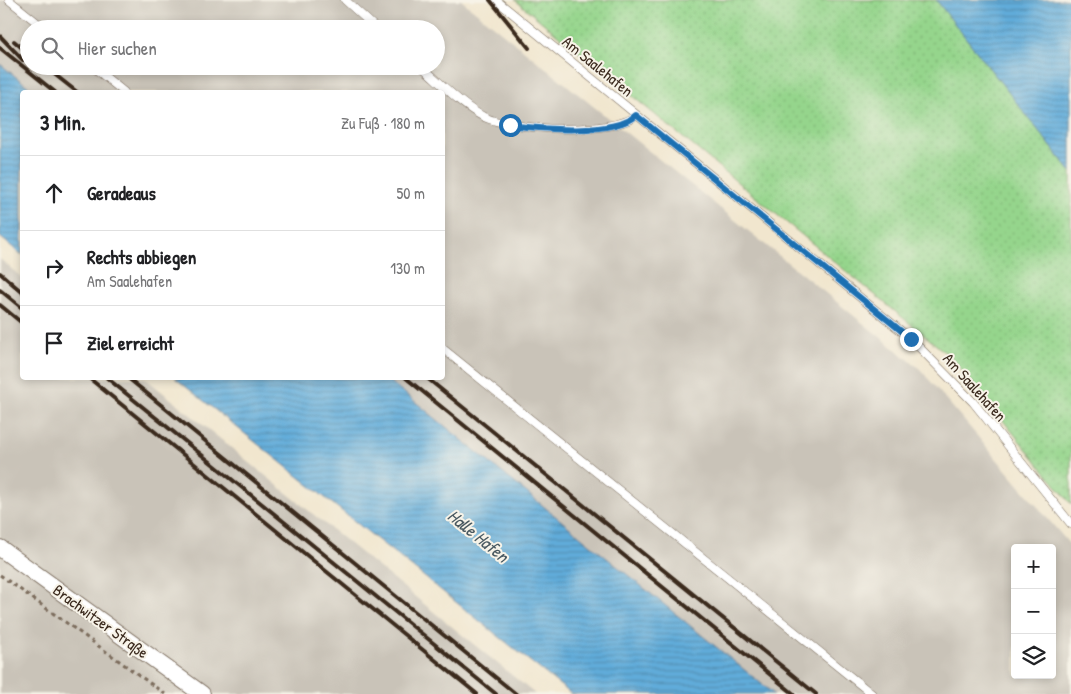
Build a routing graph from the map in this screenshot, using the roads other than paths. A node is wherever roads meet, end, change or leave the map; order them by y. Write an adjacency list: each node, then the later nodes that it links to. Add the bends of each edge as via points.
1 (10, 0): 4 (lane)
2 (345, 0): 5 (lane)
3 (496, 0): 9 (lane, Am Saalehafen)
4 (34, 20)
5 (367, 20)
6 (103, 75): 8 (lane)
7 (432, 75): 9 (lane, via 474,111 495,122 510,125 594,128 626,123)
8 (122, 90)
9 (636, 115): 11 (lane, Am Saalehafen, via 911,339 973,402)
10 (445, 350): 14 (lane)
11 (1071, 524)
12 (0, 548): 13 (street, Brachwitzer Straße)
13 (202, 694)
14 (872, 694)

